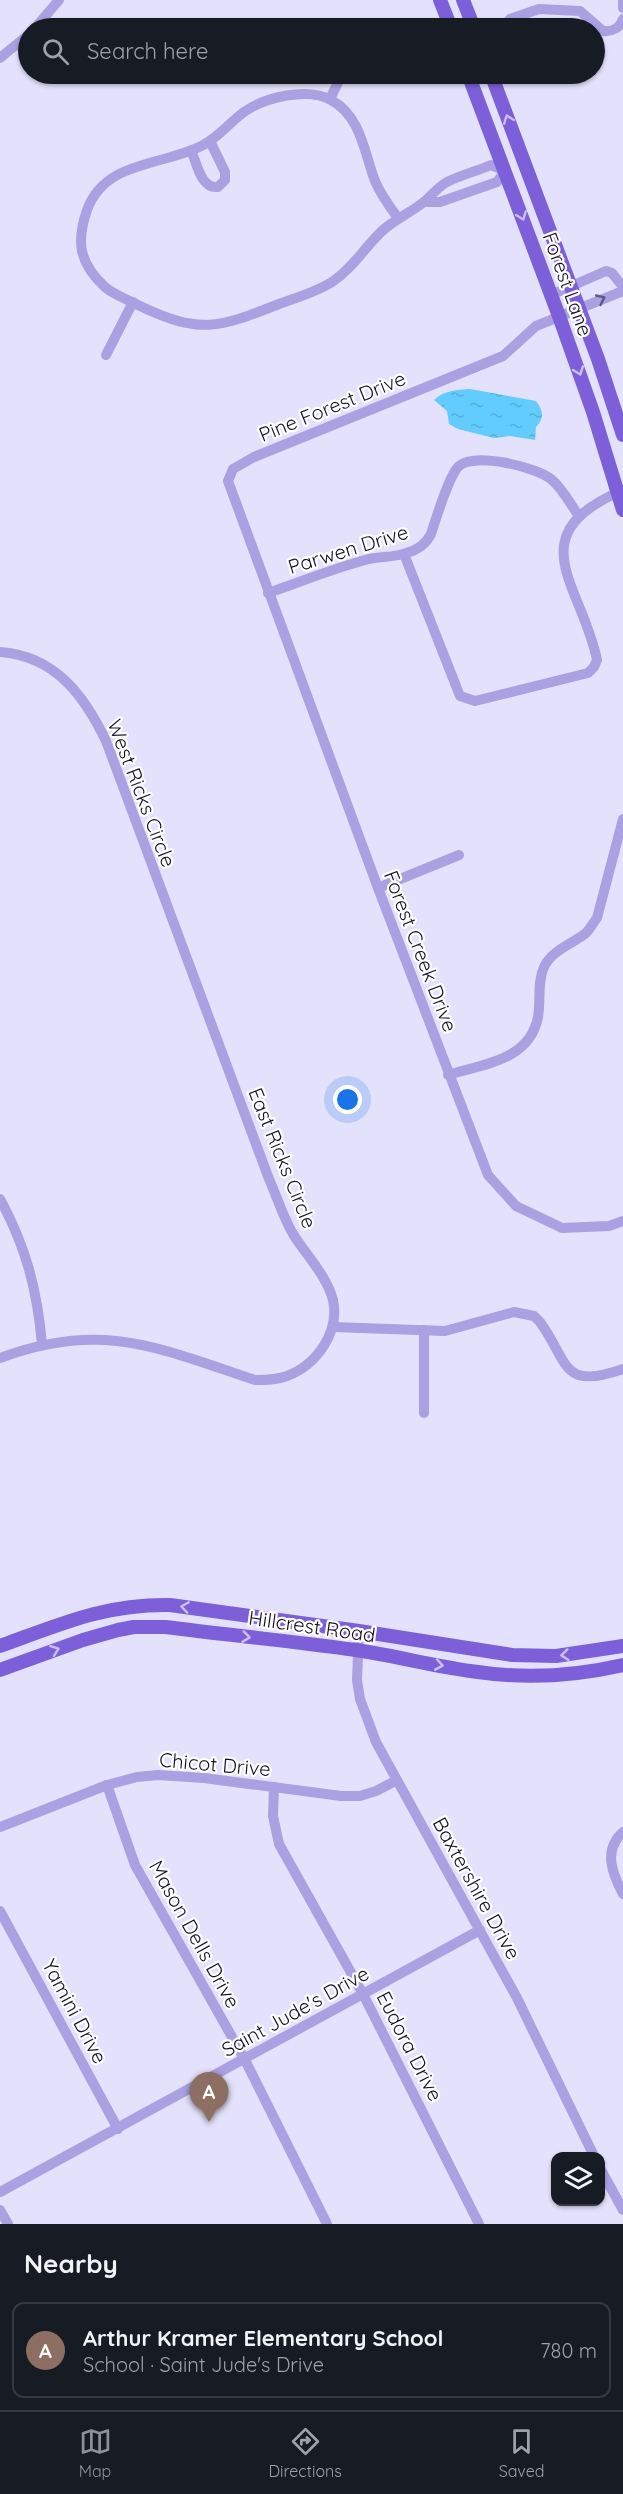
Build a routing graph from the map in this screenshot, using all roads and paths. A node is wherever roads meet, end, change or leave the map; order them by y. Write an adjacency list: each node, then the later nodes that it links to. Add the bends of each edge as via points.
1 (59, 0): 7 (street)
2 (440, 0): 8 (main road)
3 (463, 0): 9 (main road)
4 (623, 0): 6 (street)
5 (581, 6): 10 (street, via 531,10); 11 (street)
6 (623, 8)
7 (44, 18)
8 (447, 18)
9 (470, 18)
10 (512, 18)
11 (592, 18)
12 (623, 19): 13 (street, via 617,28)
13 (605, 31)
14 (18, 43): 15 (street)
15 (0, 57)
16 (337, 84): 19 (street)
17 (472, 84): 23 (main road, Forest Lane)
18 (495, 84): 22 (main road, Forest Lane, one-way to 18)
19 (330, 99): 20 (street, via 310,94 269,101 246,111); 25 (street, via 353,120 379,190)
20 (210, 141): 21 (street); 21 (street, via 225,172 224,183 218,187 204,183)
21 (191, 150): 29 (street, via 146,163 111,179 94,195 79,238 85,261 95,279 108,291)
22 (525, 164): 23 (main road); 26 (main road, Forest Lane)
23 (505, 171): 24 (street, via 497,182 440,202); 24 (street, via 491,165 446,183); 28 (main road, Forest Lane, one-way to 28)
24 (424, 202): 25 (street)
25 (398, 218): 29 (street, via 330,283 232,322 195,325)
26 (572, 288): 27 (street, via 606,271); 28 (street); 30 (main road, Forest Lane)
27 (623, 289): 30 (street, one-way to 27)
28 (551, 295): 31 (main road, Forest Lane)
29 (133, 302): 32 (street)
30 (580, 310): 31 (street); 33 (main road, Forest Lane)
31 (559, 316): 35 (main road, Forest Lane, one-way to 35); 39 (street, Pine Forest Drive, via 536,326 503,356 233,468 229,486)
32 (106, 355)
33 (618, 399): 34 (main road, Forest Lane)
34 (623, 435)
35 (620, 492): 36 (main road, Forest Lane); 37 (street)
36 (623, 510)
37 (579, 516): 38 (street, Parwen Drive, via 555,483 537,471 469,460 453,474 427,542); 38 (street, via 568,531 563,555 565,573 595,650 594,667 588,673 475,701 456,691)
38 (404, 554): 39 (street, Parwen Drive, via 358,562)
39 (268, 593): 43 (street, Forest Creek Drive)
40 (0, 652): 44 (street, West Ricks Circle, via 25,657 53,671 88,706 106,741)
41 (623, 819): 45 (street, via 597,918 588,931 558,951 544,967 532,1036 512,1055)
42 (459, 855): 43 (street)
43 (378, 888): 45 (street, Forest Creek Drive)
44 (174, 926): 48 (street, East Ricks Circle, via 269,1179 291,1230 330,1292)
45 (448, 1075): 47 (street, Forest Creek Drive, via 488,1175 516,1206 562,1228 609,1226)
46 (0, 1199): 50 (street, via 32,1274)
47 (623, 1221)
48 (333, 1327): 49 (street); 50 (street, via 317,1356 306,1366 271,1380 255,1380 149,1345 114,1339 84,1338)
49 (424, 1330): 52 (street, via 445,1331 505,1314 524,1313 540,1322 569,1370 591,1377); 53 (street)
50 (42, 1344): 51 (street)
51 (0, 1358)
52 (623, 1369)
53 (424, 1413)
54 (359, 1630): 55 (main road, Hillcrest Road, one-way to 55, via 170,1605 133,1605 97,1612); 56 (main road, Hillcrest Road, one-way to 54, via 555,1656 512,1655); 57 (street, Baxtershire Drive)
55 (0, 1646)
56 (623, 1646)
57 (357, 1650): 58 (main road, Hillcrest Road, one-way to 58, via 505,1675 588,1673); 59 (main road, Hillcrest Road, one-way to 57, via 83,1640 134,1627 165,1627); 60 (street, Baxtershire Drive, via 360,1699 375,1742)
58 (623, 1665)
59 (0, 1670)
60 (397, 1780): 62 (street, Chicot Drive, via 360,1796); 67 (street, Baxtershire Drive)
61 (106, 1785): 62 (street, Chicot Drive, via 137,1777 176,1775); 63 (street, Chicot Drive); 69 (street, Mason Dells Drive, via 135,1865)
62 (274, 1787): 68 (street, Eudora Drive, via 273,1816 279,1844)
63 (0, 1827)
64 (623, 1832): 65 (street, via 611,1848 612,1869)
65 (623, 1894)
66 (0, 1911): 70 (street, Yamini Drive)
67 (480, 1930): 68 (street, Saint Jude's Drive); 71 (street, Baxtershire Drive)
68 (363, 1994): 69 (street, Saint Jude's Drive); 78 (street, Eudora Drive)
69 (245, 2060): 70 (street, Saint Jude's Drive); 77 (street, Mason Dells Drive)
70 (118, 2129): 73 (street, Saint Jude's Drive)
71 (592, 2152)
72 (605, 2177): 75 (street)
73 (0, 2192)
74 (0, 2210): 76 (street)
75 (623, 2210)
76 (8, 2224)
77 (327, 2224)
78 (479, 2224)

